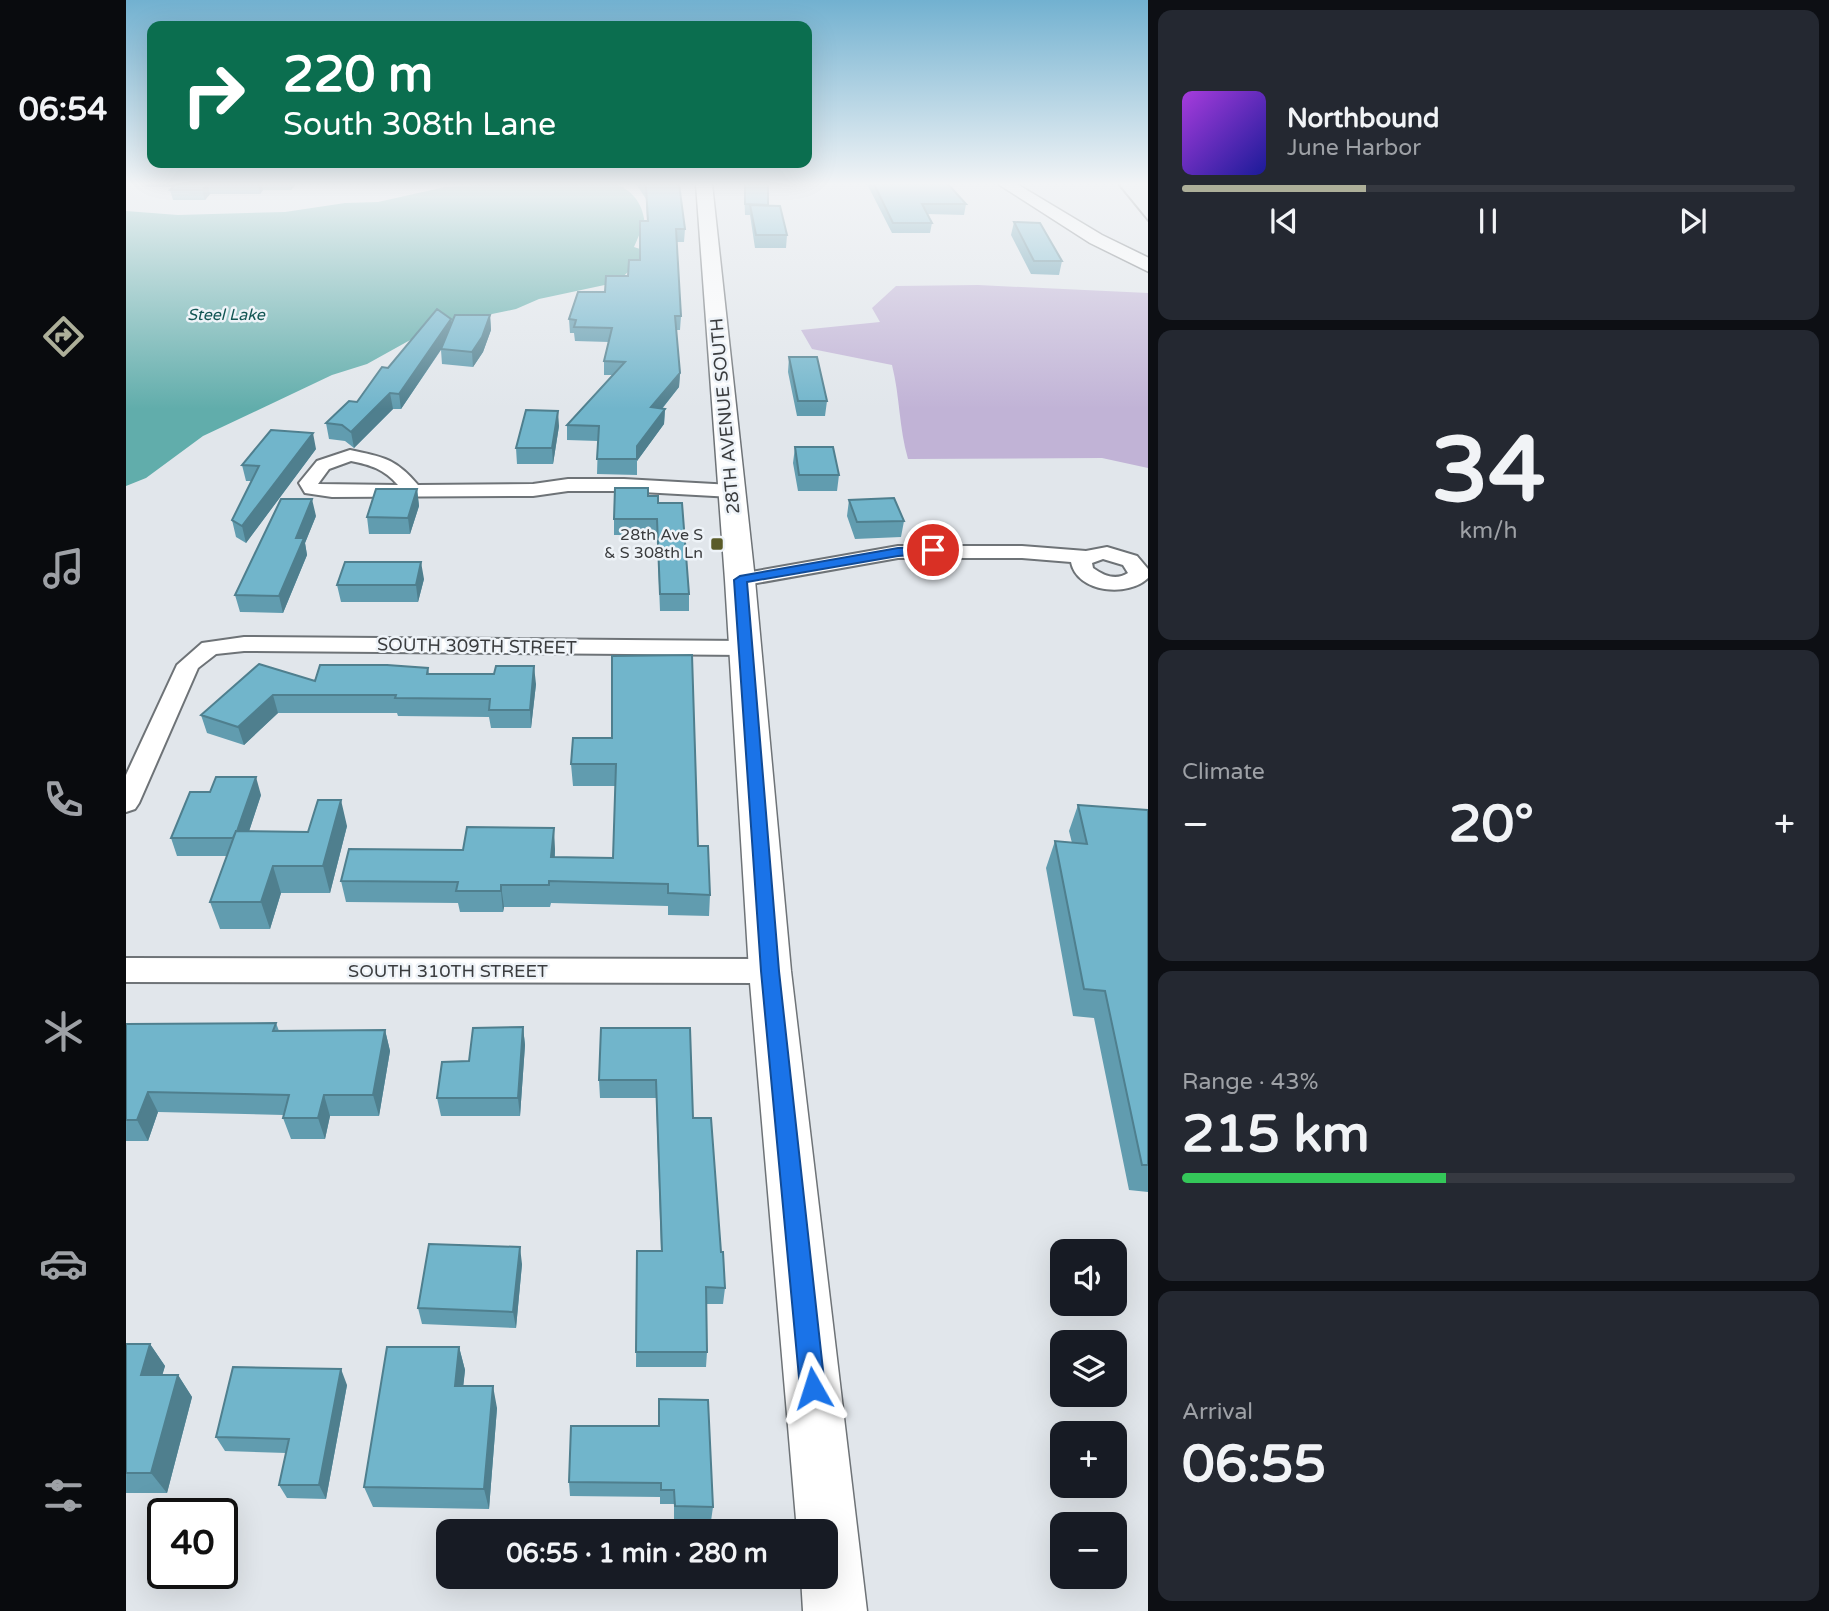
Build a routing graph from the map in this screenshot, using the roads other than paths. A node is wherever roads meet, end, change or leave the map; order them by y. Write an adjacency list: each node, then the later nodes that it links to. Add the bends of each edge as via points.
1 (711, 259): 3 (street, 28TH AVENUE SOUTH)
2 (411, 489): 3 (street, via 624,485)
3 (732, 491): 5 (street, 28TH AVENUE SOUTH)
4 (1086, 557): 5 (street, via 898,552)
5 (740, 580): 7 (street, 28TH AVENUE SOUTH)
6 (210, 648): 7 (street, SOUTH 309TH STREET, via 244,643); 8 (street, via 188,665)
7 (745, 648): 10 (street, 28TH AVENUE SOUTH)
8 (126, 803)
9 (126, 970): 10 (street, SOUTH 310TH STREET)
10 (770, 971): 11 (street, 28TH AVENUE SOUTH)
11 (835, 1611)

